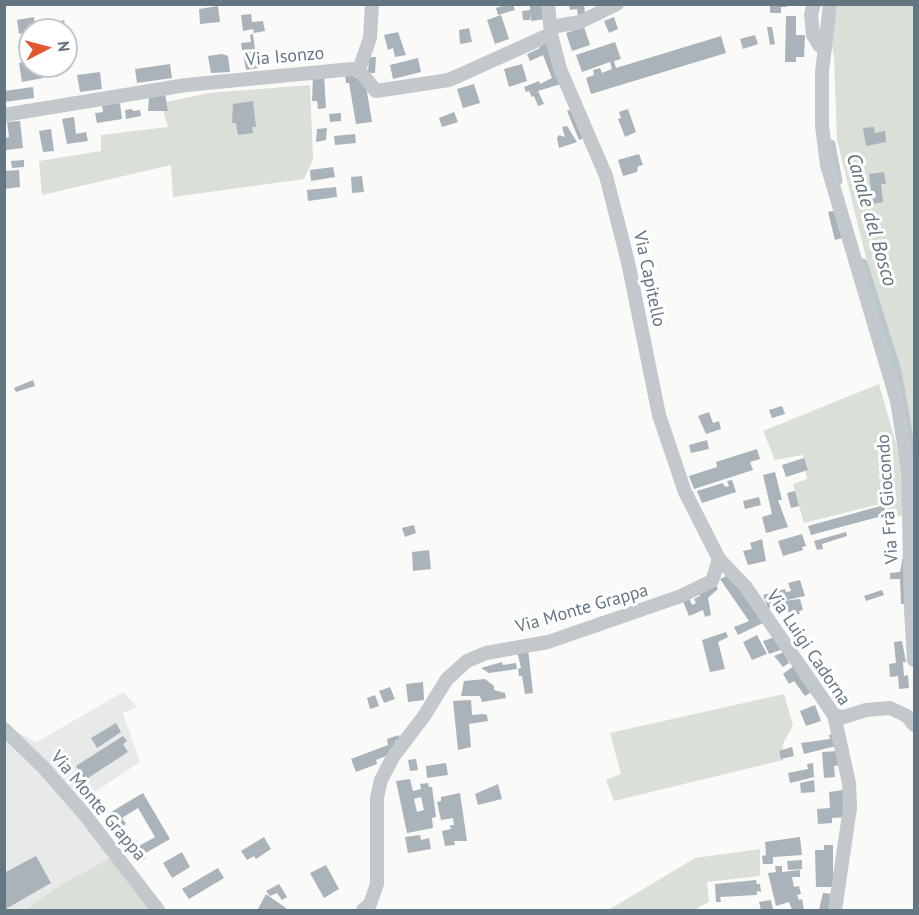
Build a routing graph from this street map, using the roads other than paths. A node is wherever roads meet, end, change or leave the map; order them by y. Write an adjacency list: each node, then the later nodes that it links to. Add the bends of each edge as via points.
1 (372, 4): 8 (street, via 370,38)
2 (548, 4): 6 (street, Via Capitello)
3 (616, 4): 6 (street, via 580,22)
4 (814, 4): 7 (street, via 813,35)
5 (830, 4): 7 (street, Via Frà Giocondo)
6 (551, 30): 8 (street, via 449,80 376,91); 10 (street, Via Capitello, via 560,69 606,176 673,464)
7 (825, 49): 11 (street, Via Frà Giocondo, via 820,102 827,165 888,364 904,442)
8 (359, 70): 9 (street, Via Isonzo, via 186,85)
9 (4, 115)
10 (719, 559): 12 (street, Via Luigi Cadorna, via 745,586); 16 (street, Via Monte Grappa, via 712,581 681,596 548,642 486,653 467,661 447,679 381,780 377,798 377,884 370,904)
11 (915, 660)
12 (834, 715): 13 (street, via 844,717 890,708); 17 (street, Via Luigi Cadorna, via 849,783 850,808)
13 (915, 724)
14 (4, 729): 15 (street, Via Monte Grappa, via 43,766 85,815)
15 (158, 910)
16 (363, 910)
17 (835, 910)

